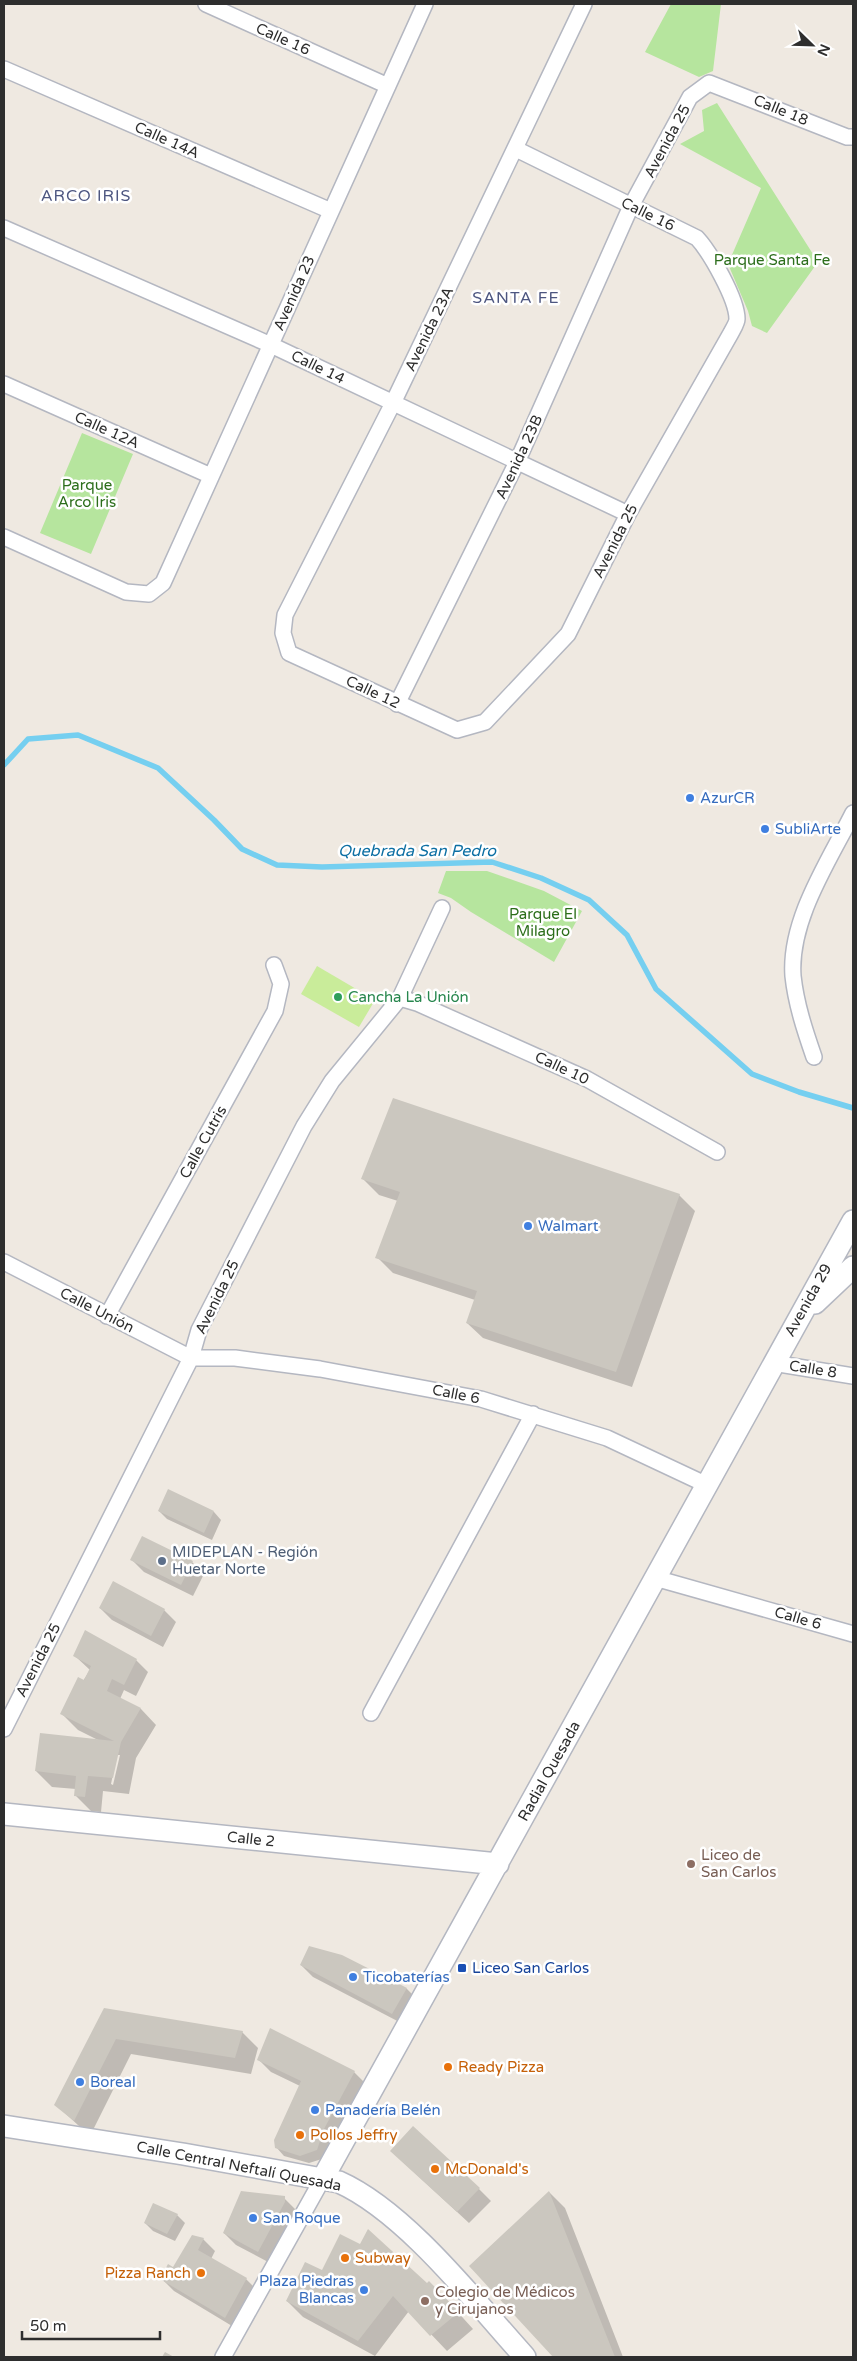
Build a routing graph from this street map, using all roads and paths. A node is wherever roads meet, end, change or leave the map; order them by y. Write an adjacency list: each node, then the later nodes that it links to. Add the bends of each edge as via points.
1 (206, 4): 6 (street, Calle 16)
2 (425, 4): 6 (street, Avenida 23)
3 (584, 4): 8 (street, Avenida 23A)
4 (4, 69): 10 (street, Calle 14A)
5 (709, 82): 7 (street, Calle 18); 9 (street, Avenida 25, via 690,97)
6 (388, 86): 10 (street, Avenida 23)
7 (853, 137)
8 (516, 149): 9 (street, Calle 16); 15 (street, Avenida 23A)
9 (631, 206): 12 (street, Calle 16, via 702,243 732,298); 16 (street, Avenida 23B)
10 (331, 211): 13 (street, Avenida 23)
11 (4, 228): 13 (street, Calle 14)
12 (737, 319): 18 (street, Avenida 25)
13 (271, 345): 15 (street, Calle 14); 17 (street, Avenida 23)
14 (4, 384): 17 (street, Calle 12A)
15 (393, 403): 16 (street, Calle 14); 20 (street, Avenida 23A, via 285,615 283,633)
16 (518, 460): 18 (street, Calle 14); 21 (street, Avenida 23B)
17 (211, 476): 19 (street, Avenida 23, via 162,583 149,594 126,592)
18 (628, 514): 22 (street, Avenida 25, via 568,634 485,722)
19 (4, 537)
20 (290, 653): 21 (street, Calle 12)
21 (397, 704): 22 (street, Calle 12)
22 (457, 730)
23 (853, 813): 27 (street, via 813,891 801,922 796,949 793,974 796,1001)
24 (442, 908): 26 (street, Avenida 25)
25 (274, 965): 32 (street, Calle Cutris, via 281,984 275,1011)
26 (400, 998): 28 (street, Calle 10, via 587,1079); 34 (street, Avenida 25, via 332,1081 304,1126 199,1330)
27 (814, 1057)
28 (717, 1152)
29 (850, 1233): 33 (main road, Avenida 29)
30 (4, 1262): 32 (street, Calle Unión)
31 (853, 1267): 33 (main road)
32 (107, 1316): 34 (street, Calle Unión)
33 (792, 1329): 35 (main road, Avenida 29)
34 (191, 1358): 37 (street, Calle 6, via 235,1358 320,1370 481,1399); 42 (street, Avenida 25)
35 (773, 1363): 36 (street, Calle 8); 38 (main road, Radial Quesada)
36 (853, 1376)
37 (533, 1414): 38 (street, Calle 6, via 607,1438); 41 (street)
38 (707, 1485): 39 (main road, Radial Quesada)
39 (656, 1578): 40 (street, Calle 6); 44 (main road, Radial Quesada)
40 (853, 1634)
41 (371, 1713)
42 (4, 1729)
43 (4, 1814): 44 (main road, Calle 2)
44 (498, 1864): 46 (main road, Radial Quesada)
45 (4, 2126): 46 (main road, Calle Central Neftalí Quesada)
46 (323, 2178): 47 (street); 48 (main road, Calle Central Neftalí Quesada, via 356,2190 388,2214 428,2251)
47 (223, 2357)
48 (525, 2357)

